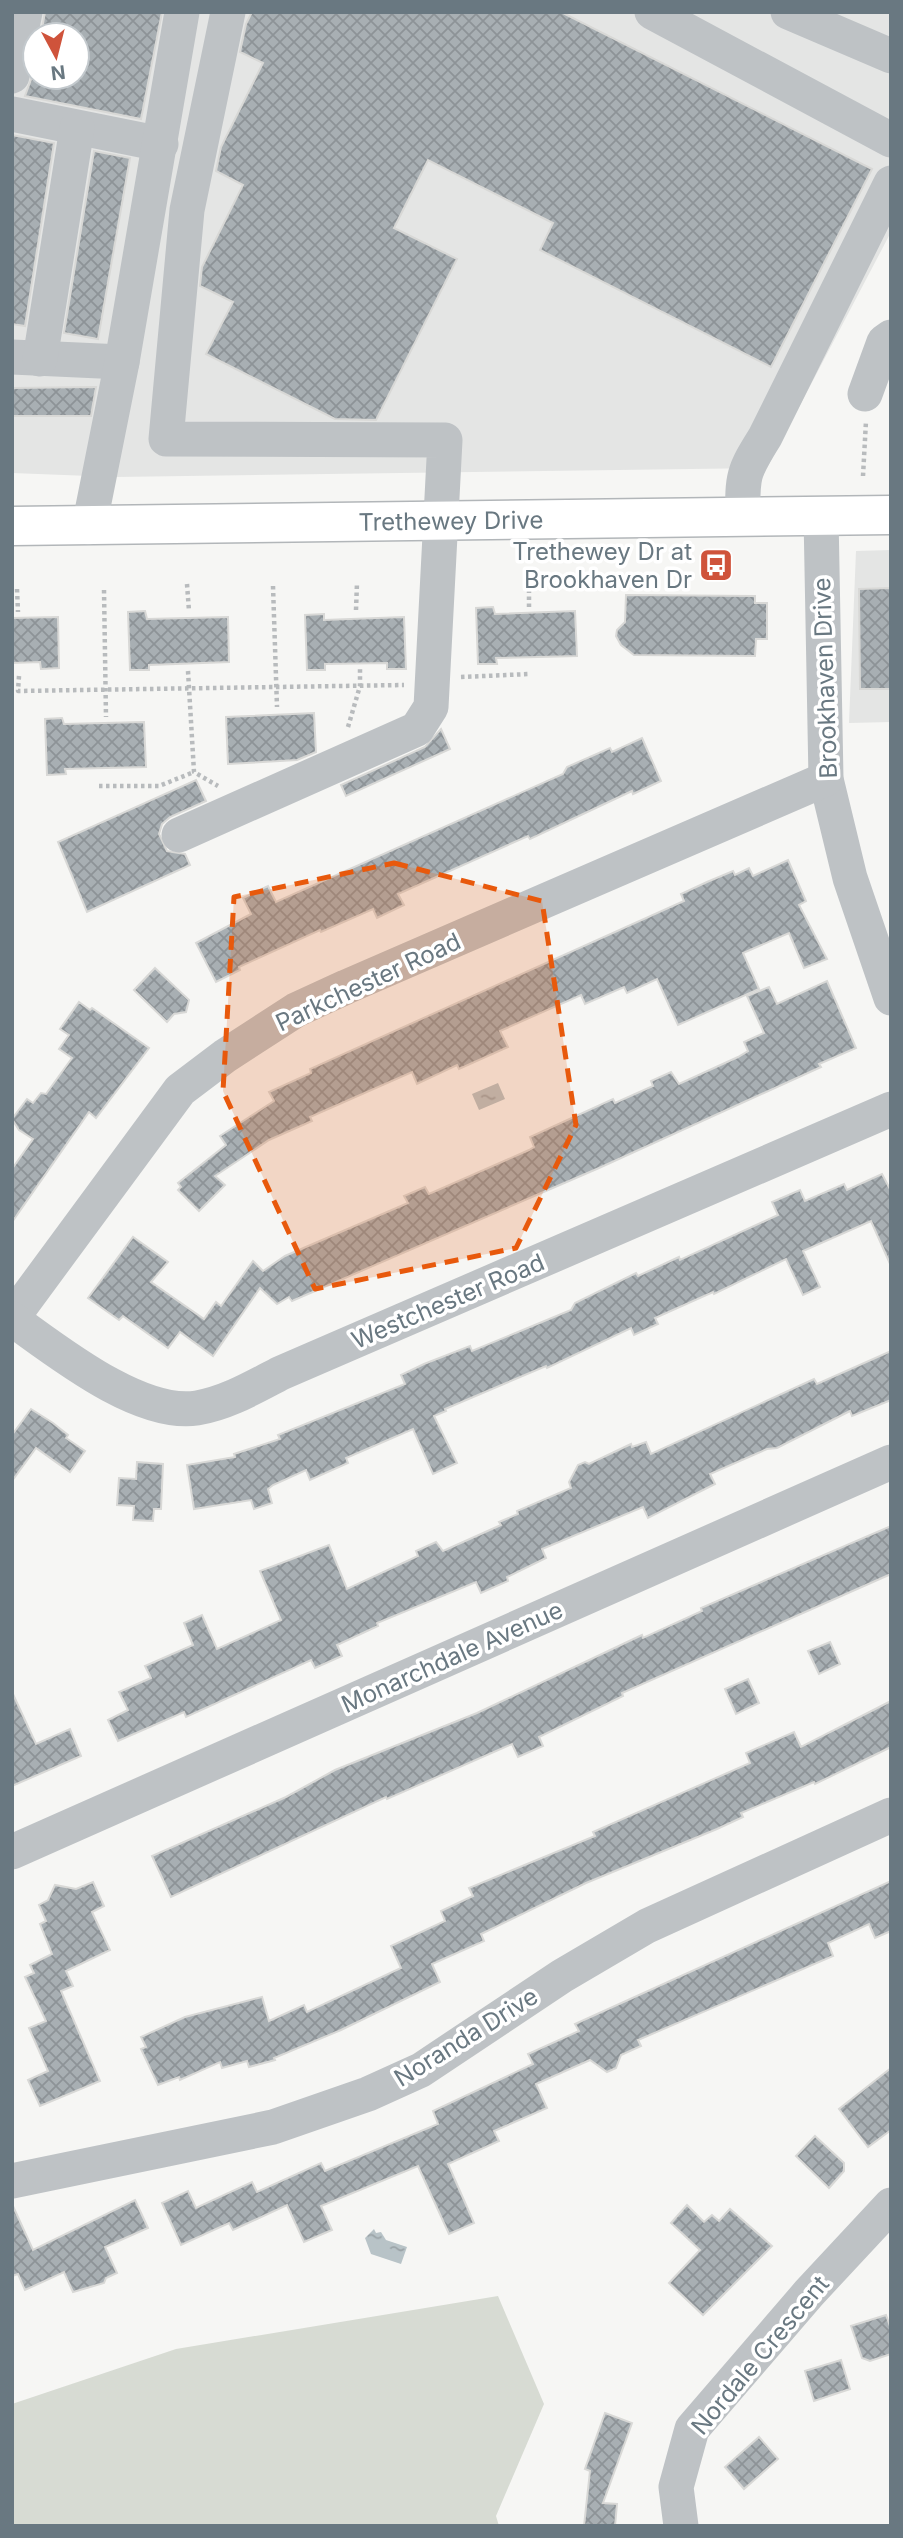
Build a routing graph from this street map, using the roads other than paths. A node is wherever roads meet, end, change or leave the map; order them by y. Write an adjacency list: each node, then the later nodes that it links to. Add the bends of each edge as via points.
1 (25, 12): 7 (street)
2 (182, 12): 11 (street)
3 (228, 12): 20 (street, via 187,211 166,439 445,440)
4 (652, 12): 10 (street)
5 (788, 12): 6 (street)
6 (891, 56)
7 (12, 76)
8 (12, 114): 9 (street)
9 (78, 128): 11 (street); 14 (street)
10 (891, 140)
11 (161, 144): 15 (street)
12 (891, 183): 19 (street, via 745,469)
13 (891, 337): 16 (street, via 884,342)
14 (26, 358): 15 (street)
15 (122, 362): 22 (street)
16 (865, 394)
17 (891, 515): 18 (main road, Trethewey Drive)
18 (821, 516): 19 (main road, Trethewey Drive); 23 (street, Brookhaven Drive)
19 (743, 517): 20 (main road, Trethewey Drive)
20 (441, 521): 22 (main road, Trethewey Drive); 24 (street, via 431,707 417,729)
21 (12, 526): 22 (main road, Trethewey Drive)
22 (89, 527)
23 (826, 779): 25 (street, Brookhaven Drive, via 850,878); 27 (street, Parkchester Road, via 296,1010 225,1056 180,1090)
24 (179, 835)
25 (891, 998)
26 (891, 1109): 27 (street, Westchester Road, via 281,1373 224,1402 194,1409 172,1407 121,1390)
27 (12, 1319)
28 (891, 1462): 30 (street, Monarchdale Avenue)
29 (891, 1815): 31 (street, Noranda Drive, via 647,1926 562,1976 421,2070 368,2094 273,2127)
30 (12, 1852)
31 (12, 2181)
32 (891, 2205): 33 (street, Nordale Crescent, via 692,2429 676,2487)
33 (681, 2526)

